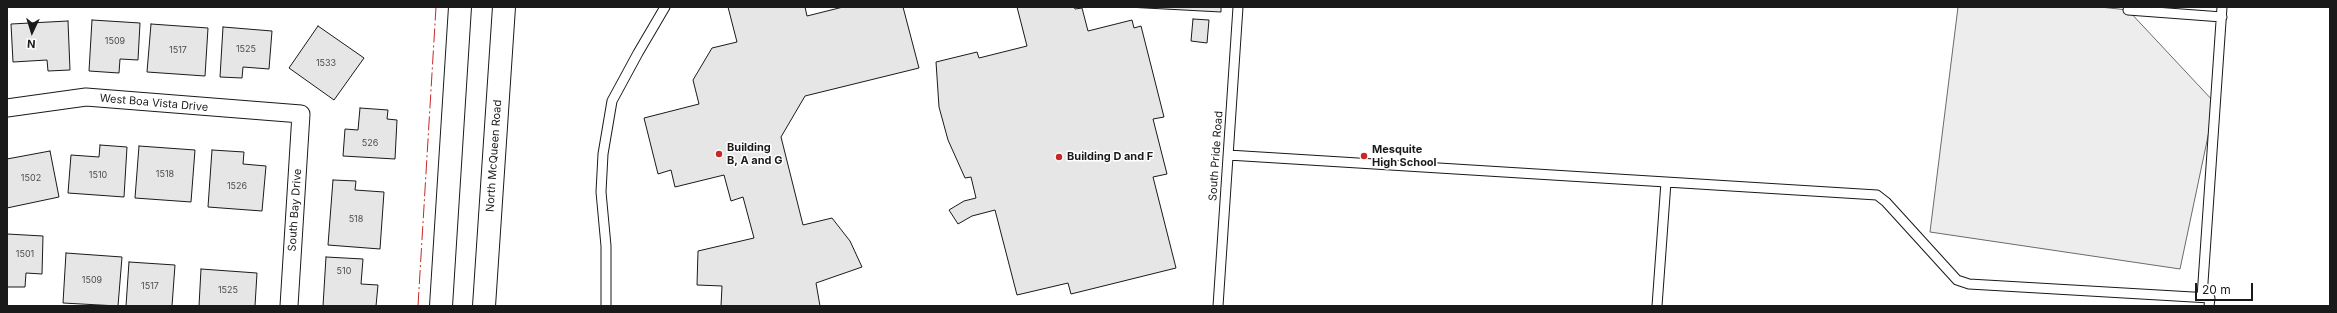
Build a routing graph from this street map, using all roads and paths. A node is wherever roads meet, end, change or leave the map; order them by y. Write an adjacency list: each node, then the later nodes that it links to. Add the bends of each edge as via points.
1 (460, 7): 14 (main road)
2 (504, 7): 15 (main road, North McQueen Road)
3 (665, 7): 16 (lane, via 612,101 603,154 601,192 606,246)
4 (1238, 7): 10 (lane, South Pride Road)
5 (2222, 7): 7 (lane)
6 (2128, 10): 7 (lane)
7 (2222, 17): 12 (lane)
8 (7, 108): 9 (street, West Boa Vista Drive, via 86,97)
9 (301, 114): 13 (street, South Bay Drive)
10 (1228, 155): 11 (lane); 17 (lane, South Pride Road)
11 (1666, 182): 12 (lane, via 1878,195 1957,280 1969,284); 18 (lane)
12 (2202, 297): 19 (lane, via 2210,298)
13 (289, 306)
14 (441, 306)
15 (484, 306)
16 (606, 306)
17 (1218, 306)
18 (1657, 306)
19 (2209, 306)

